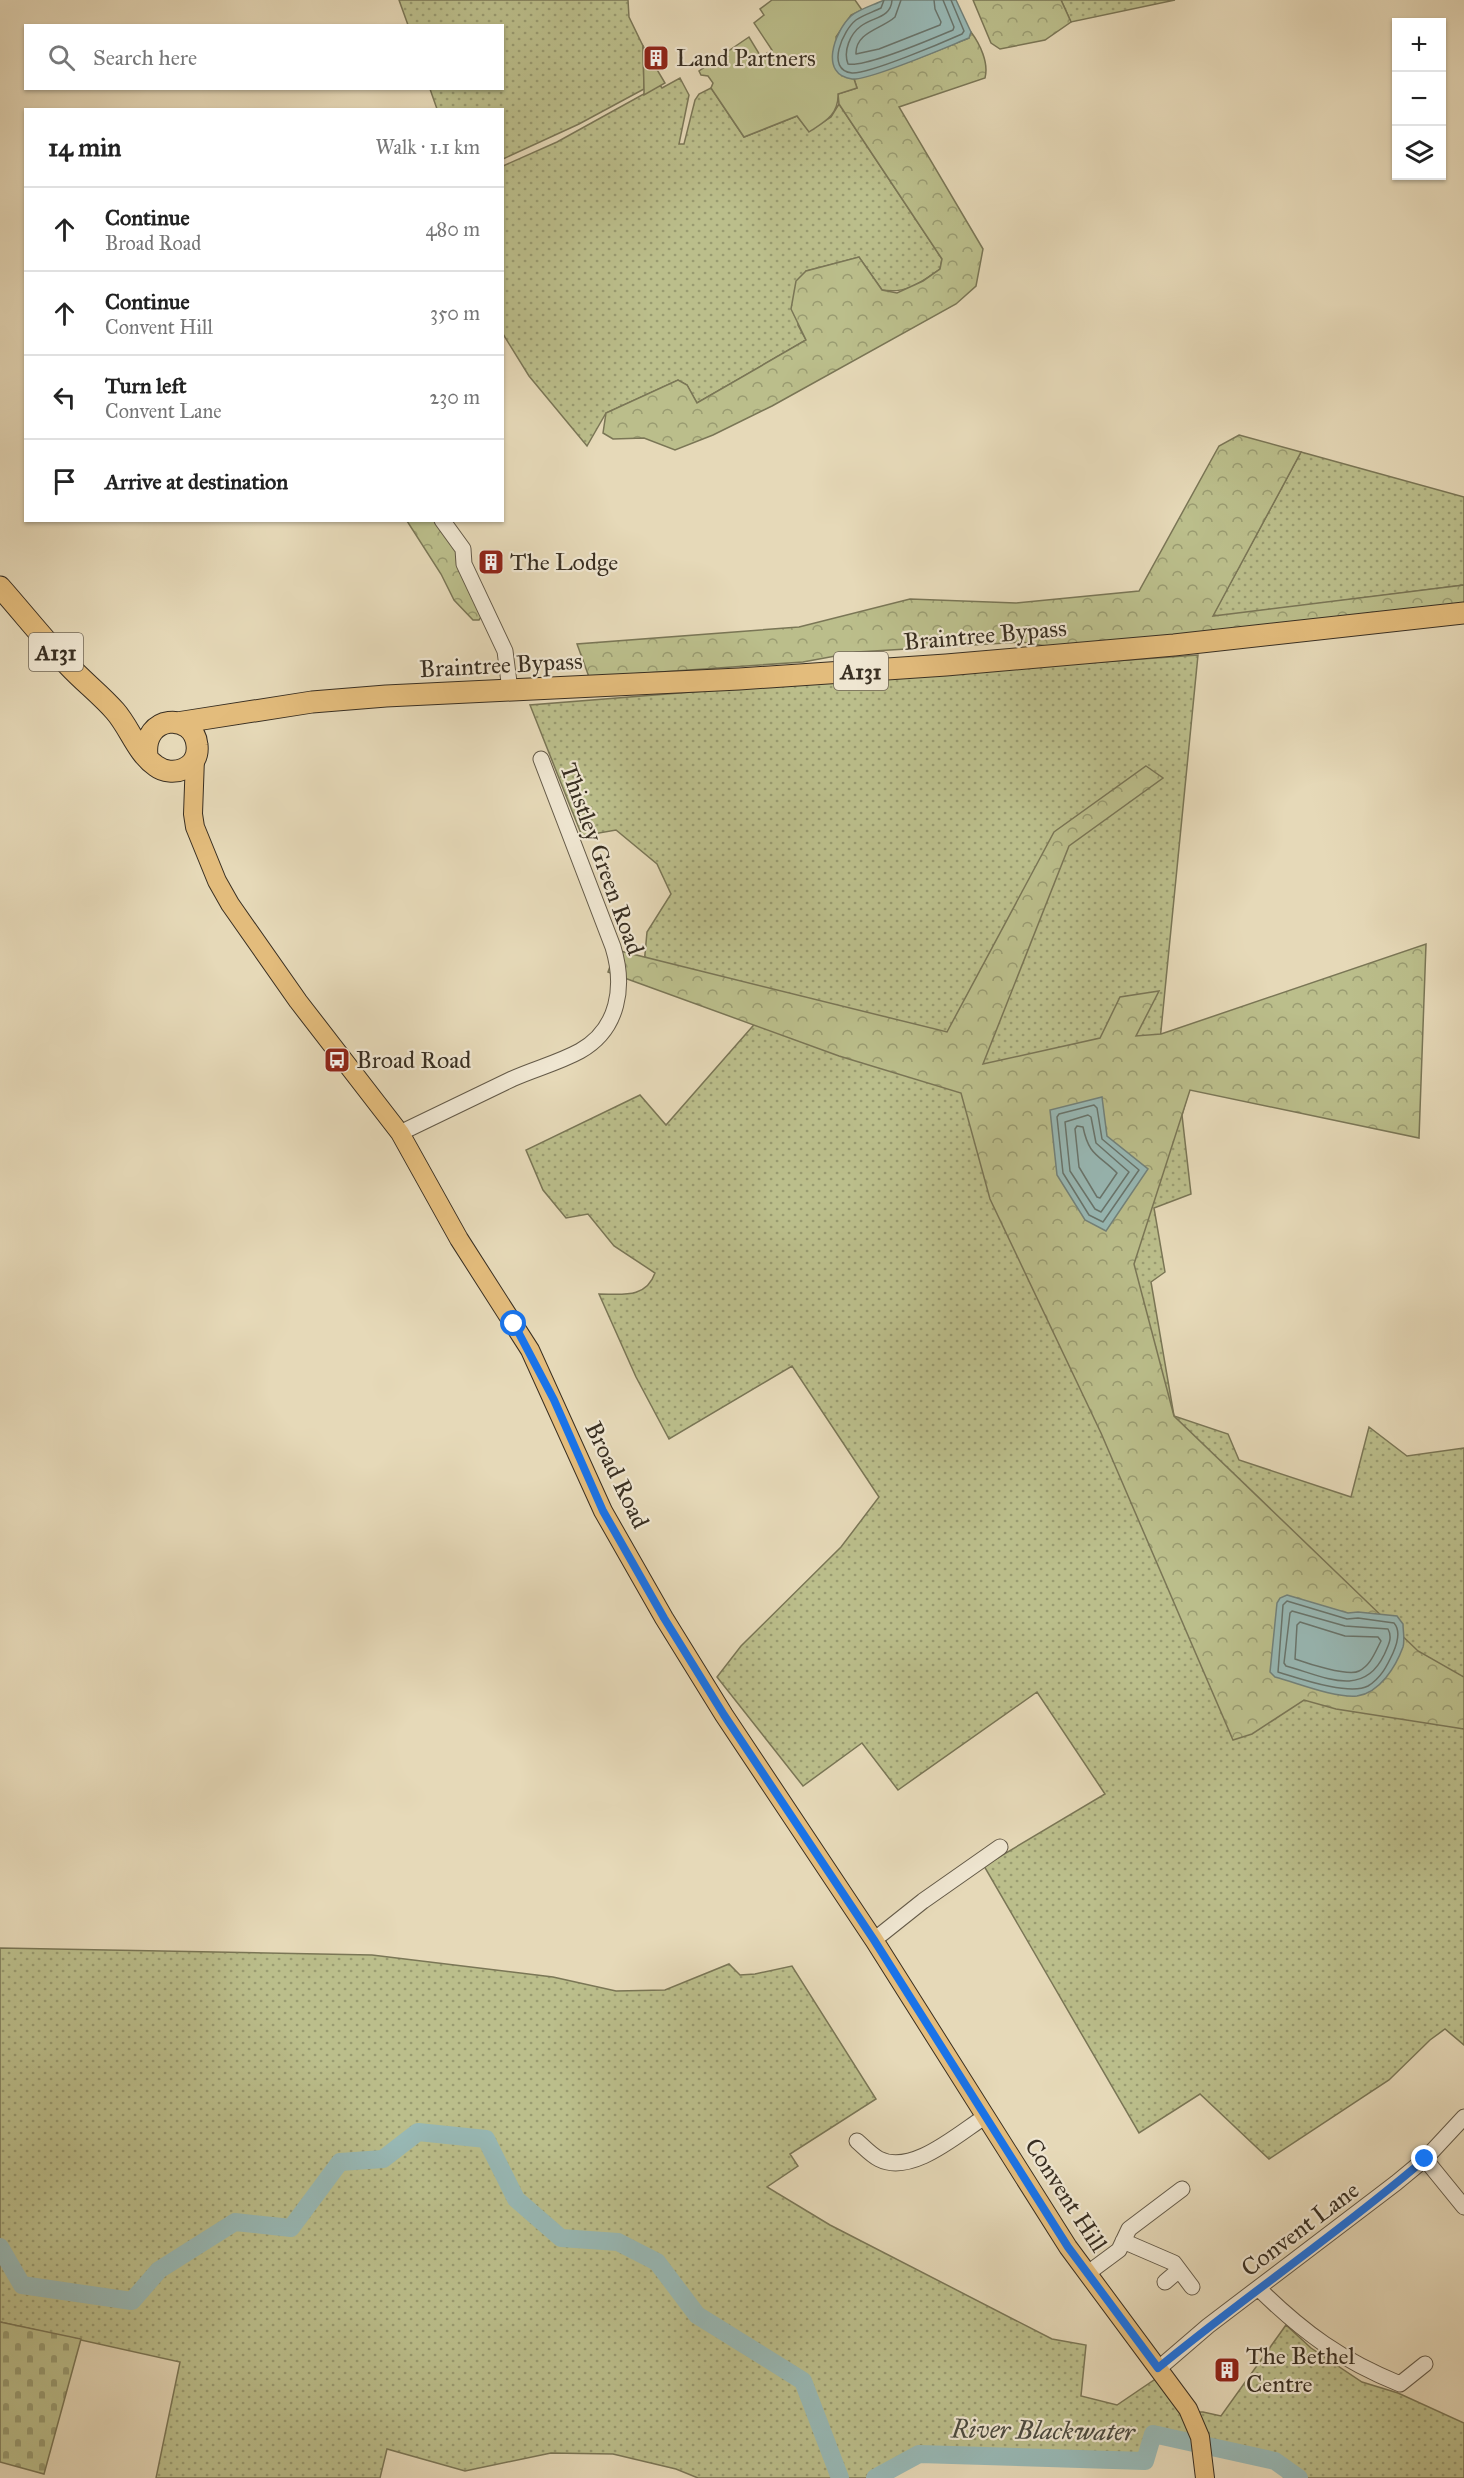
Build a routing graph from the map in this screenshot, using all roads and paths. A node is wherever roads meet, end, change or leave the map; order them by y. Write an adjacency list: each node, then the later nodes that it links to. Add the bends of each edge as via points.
1 (443, 522): 4 (street, via 463,549 464,564 505,651)
2 (0, 586): 6 (highway, Broad Road / A131, via 51,646)
3 (1464, 613): 4 (highway, Braintree Bypass / A131, via 946,665)
4 (510, 690): 5 (highway, Braintree Bypass / A131, via 323,701)
5 (258, 711): 7 (highway, Braintree Bypass / A131); 8 (highway, Braintree Bypass / A131, via 213,730)
6 (117, 713): 7 (highway, Broad Road / A131, via 146,725); 9 (highway, Broad Road / A131)
7 (167, 724): 8 (highway, via 189,729); 9 (highway, via 148,737)
8 (196, 751): 11 (highway, A131, via 182,770); 12 (main road, Broad Road)
9 (147, 756): 11 (highway, Broad Road / A131, via 152,764)
10 (541, 759): 13 (street, Thistley Green Road, via 613,947 619,966 618,999 601,1034 584,1048)
11 (171, 773): 12 (main road, Broad Road, via 183,788)
12 (193, 814): 13 (main road, Broad Road, via 204,852 230,904 298,1001)
13 (400, 1133): 15 (main road, Broad Road, via 459,1239 530,1350 591,1486 664,1618)
14 (1000, 1847): 15 (street, via 923,1900)
15 (874, 1940): 16 (main road, Convent Hill)
16 (986, 2116): 18 (street, via 912,2162 879,2159); 24 (main road, Convent Hill)
17 (1464, 2117): 19 (street, Convent Lane)
18 (857, 2141)
19 (1425, 2159): 21 (street); 27 (street, Convent Lane)
20 (1182, 2189): 22 (street, via 1128,2229)
21 (1464, 2207)
22 (1123, 2241): 23 (street, via 1174,2263); 24 (street, via 1119,2250)
23 (1179, 2270): 25 (street); 26 (street)
24 (1088, 2273): 29 (main road, Convent Hill)
25 (1165, 2282)
26 (1192, 2287)
27 (1259, 2289): 28 (street, via 1313,2336 1365,2370 1400,2384); 29 (street, Convent Lane)
28 (1425, 2364)
29 (1158, 2368): 30 (main road, Convent Hill, via 1194,2420)
30 (1204, 2471)

